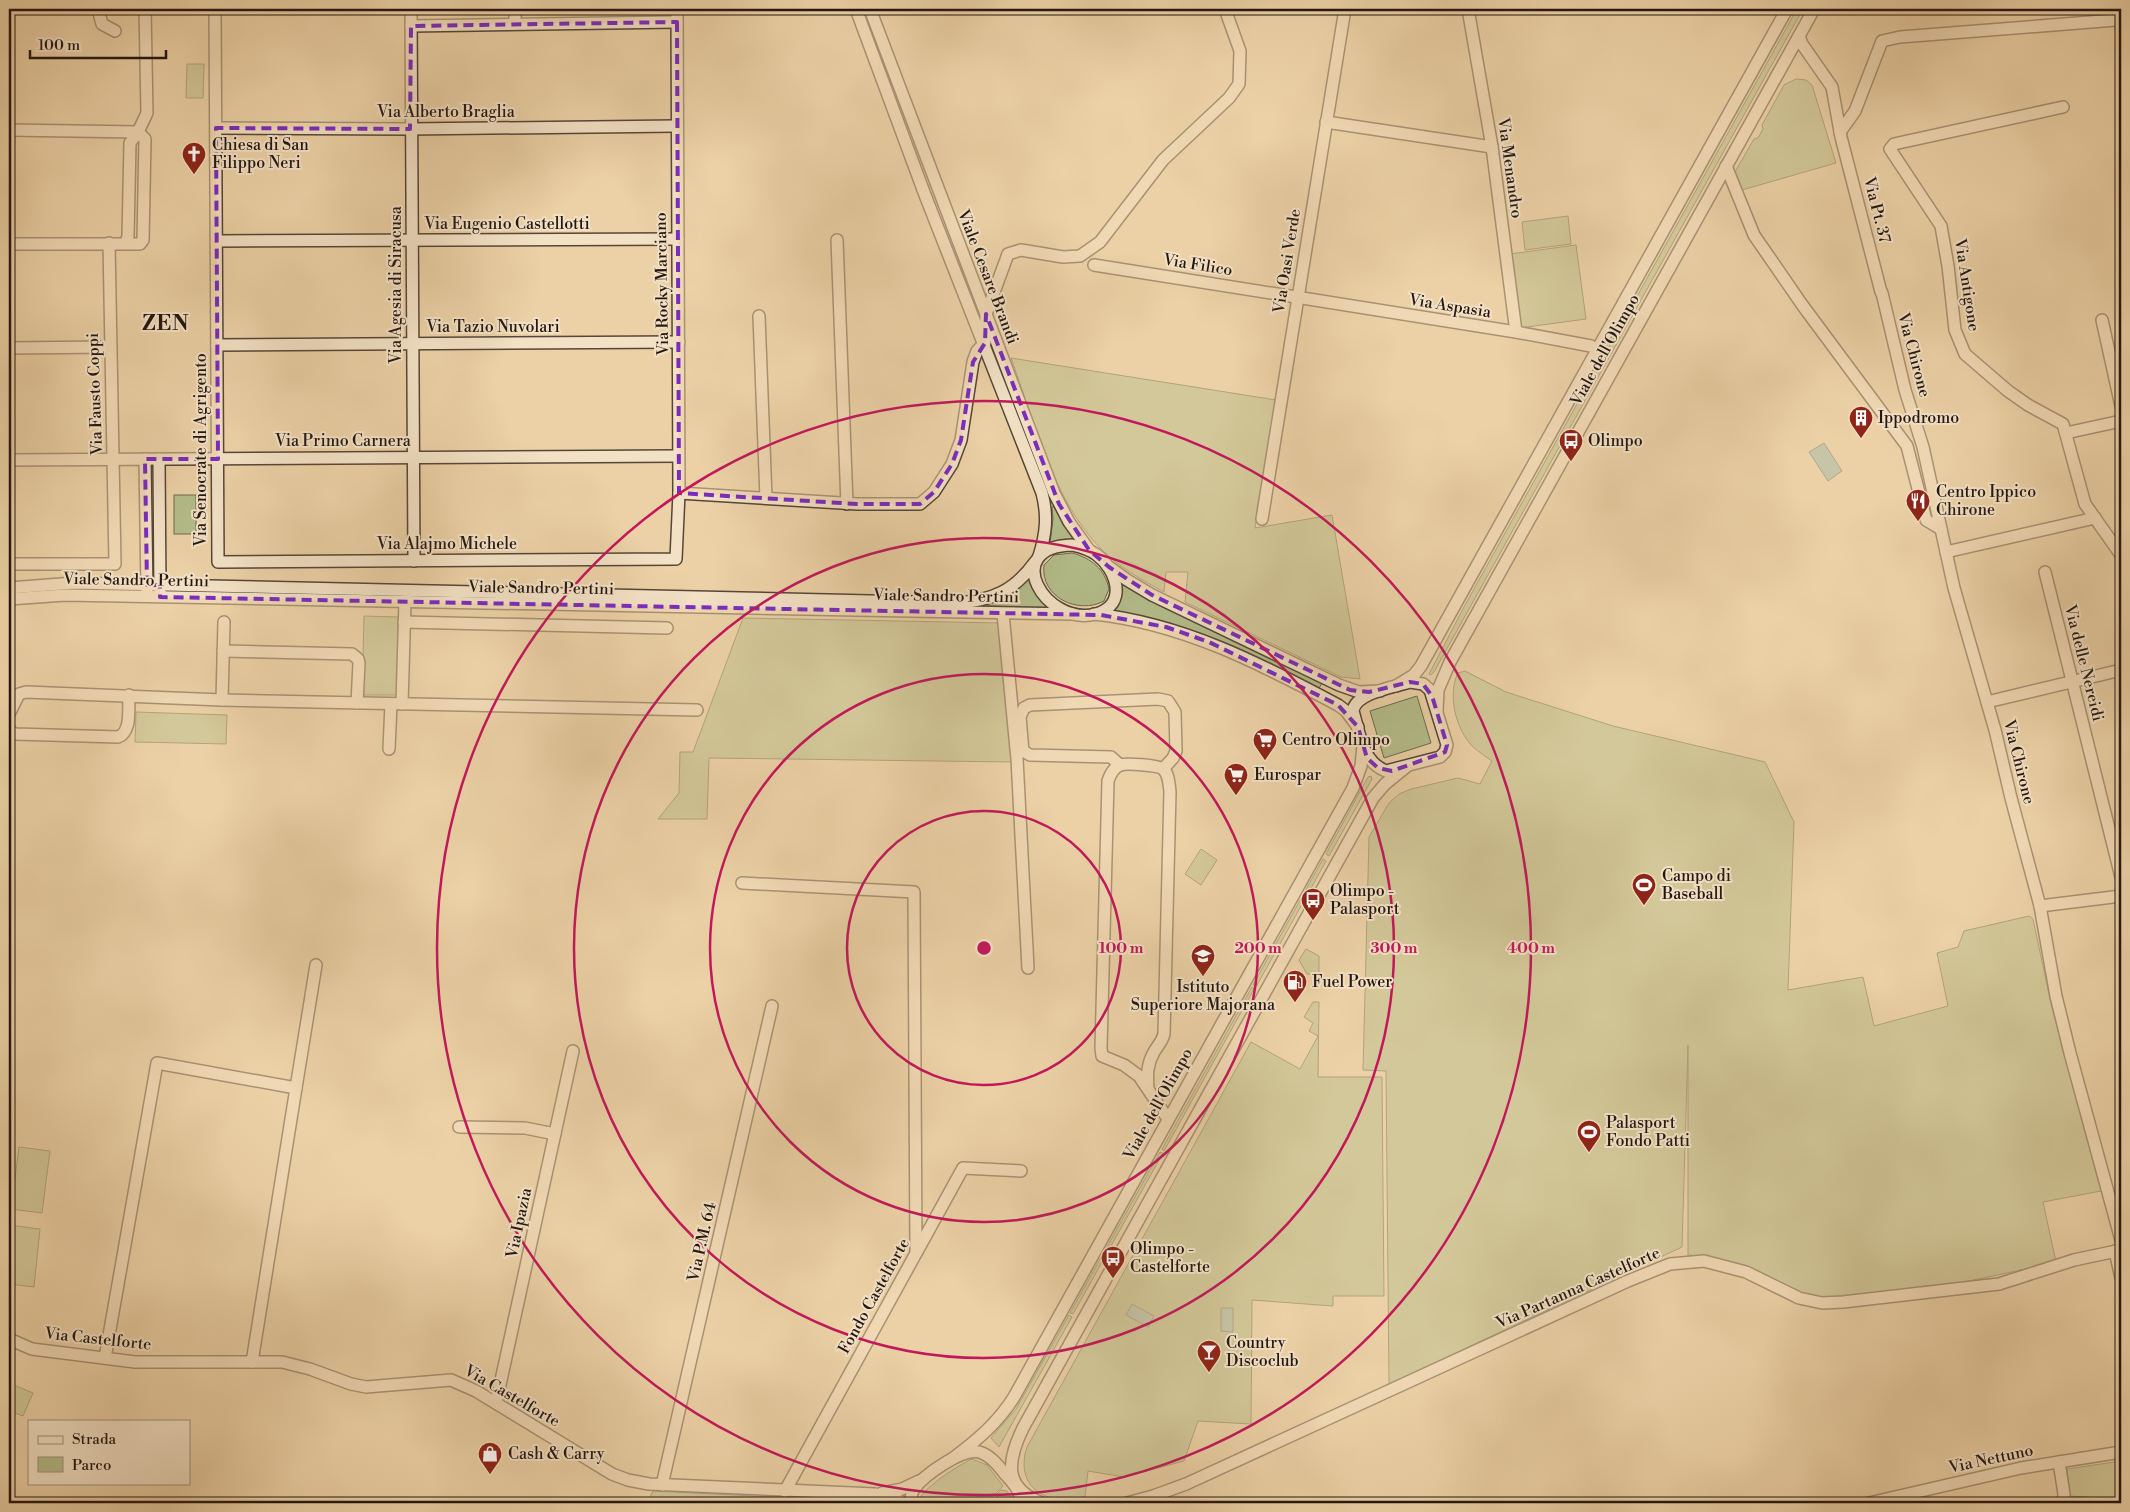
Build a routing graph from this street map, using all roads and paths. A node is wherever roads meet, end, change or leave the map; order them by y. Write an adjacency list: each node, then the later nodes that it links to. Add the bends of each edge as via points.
1 (98, 9): 18 (street, via 102,24)
2 (145, 9): 26 (street, via 147,113)
3 (215, 9): 23 (street, Via Senocrate di Agrigento)
4 (411, 9): 17 (street, Via Agesia di Siracusa)
5 (515, 9): 16 (street)
6 (677, 9): 15 (street, Via Rocky Marciano)
7 (856, 9): 45 (street, Viale Cesare Brandi, via 925,195)
8 (870, 9): 40 (street, Viale Cesare Brandi)
9 (1225, 9): 40 (street, via 1240,51 1239,84 1230,98 1163,160 1100,242 1080,256 1063,257 1022,250 1008,254)
10 (1345, 9): 21 (street, Via Oasi Verde)
11 (1468, 9): 28 (street, Via Menandro)
12 (1787, 9): 52 (street, Viale dell'Olimpo)
13 (1814, 9): 19 (street, Viale dell'Olimpo)
14 (2116, 20): 27 (street, via 1882,41 1855,111)
15 (677, 22): 16 (street); 22 (street, Via Rocky Marciano)
16 (515, 23): 17 (street)
17 (411, 26): 24 (street, Via Agesia di Siracusa)
18 (115, 32)
19 (1798, 36): 27 (street, via 1832,87); 29 (street, Viale dell'Olimpo)
20 (2063, 107): 55 (street, Via Antigone, via 1894,144 1890,149 1941,226 1955,330 1965,354 2015,396 2063,424)
21 (1326, 122): 28 (street); 39 (street, Via Oasi Verde)
22 (676, 126): 24 (street, Via Alberto Braglia); 30 (street, Via Rocky Marciano)
23 (216, 128): 24 (street, Via Alberto Braglia); 32 (street, Via Senocrate di Agrigento)
24 (410, 129): 33 (street, Via Agesia di Siracusa)
25 (9, 130): 26 (street)
26 (138, 132): 35 (street, via 130,143); 35 (street, via 144,139 143,240 140,244)
27 (1841, 134): 38 (street, Via Pt. 37)
28 (1492, 147): 43 (street, Via Menandro)
29 (1726, 166): 68 (street, via 1754,235 1906,446 1926,520); 101 (street, Viale dell'Olimpo, via 1450,662 1438,690)
30 (678, 239): 33 (street, Via Eugenio Castellotti); 44 (street, Via Rocky Marciano)
31 (837, 240): 65 (street)
32 (216, 241): 33 (street, Via Eugenio Castellotti); 46 (street, Via Senocrate di Agrigento)
33 (412, 241): 47 (street, Via Agesia di Siracusa)
34 (109, 243): 35 (street); 36 (street); 49 (street, Via Fausto Coppi)
35 (126, 243)
36 (9, 244)
37 (1094, 265): 39 (street, Via Filico)
38 (1881, 292): 68 (street, Via Chirone, via 1905,390 1924,447)
39 (1297, 298): 43 (street, Via Aspasia); 67 (street, Via Oasi Verde)
40 (986, 314): 45 (street); 69 (street, Viale Cesare Brandi, via 1054,493)
41 (759, 316): 64 (street)
42 (2102, 320): 51 (street)
43 (1516, 332): 52 (street, Via Aspasia, via 1591,346)
44 (679, 342): 47 (street, Via Tazio Nuvolari); 56 (street, Via Rocky Marciano)
45 (985, 343): 65 (street, via 973,362 961,440 952,464 934,492 920,504); 73 (street, Viale Cesare Brandi, via 1046,506 1046,528)
46 (217, 344): 47 (street, Via Tazio Nuvolari); 59 (street, Via Senocrate di Agrigento)
47 (412, 344): 57 (street, Via Agesia di Siracusa)
48 (2121, 346): 51 (street)
49 (110, 347): 50 (street); 61 (street, Via Fausto Coppi)
50 (9, 348)
51 (2109, 349): 53 (street)
52 (1597, 350): 93 (street, Viale dell'Olimpo, via 1422,666 1414,676)
53 (2121, 406)
54 (2121, 421): 55 (street)
55 (2066, 433): 66 (street, Via Antigone, via 2085,504)
56 (678, 456): 57 (street, Via Primo Carnera); 63 (street, Via Rocky Marciano)
57 (413, 457): 59 (street, Via Primo Carnera); 74 (street, Via Agesia di Siracusa)
58 (159, 459): 59 (street, Via Primo Carnera); 62 (street, Via Primo Carnera); 81 (street)
59 (218, 459): 75 (street, Via Senocrate di Agrigento)
60 (9, 460): 61 (street, Via Primo Carnera)
61 (114, 460): 62 (street, Via Primo Carnera); 76 (street, Via Fausto Coppi, via 115,564)
62 (145, 460): 80 (street)
63 (679, 493): 64 (street); 72 (street, Via Rocky Marciano)
64 (766, 498): 65 (street)
65 (847, 504)
66 (2095, 518): 70 (street); 71 (street, Via Antigone)
67 (1262, 519)
68 (1941, 528): 70 (street, Via Chirone)
69 (1089, 550): 73 (street, via 1072,545 1058,546 1045,550); 77 (street)
70 (1946, 552): 97 (street, Via Chirone)
71 (2121, 555)
72 (676, 559): 74 (street, Via Alajmo Michele)
73 (1037, 559): 81 (street, Viale Sandro Pertini, via 1017,583 1003,592 958,602); 85 (street, via 1036,582 1054,606)
74 (414, 561): 75 (street, Via Alajmo Michele)
75 (218, 562)
76 (9, 564)
77 (1110, 567): 86 (street, via 1116,582 1116,596 1107,609); 94 (street, via 1152,595 1339,685 1359,692)
78 (2045, 572): 92 (street, Via delle Nereidi)
79 (9, 588): 80 (street, Viale Sandro Pertini, via 74,583)
80 (147, 591): 81 (street, Viale Sandro Pertini); 82 (street, Viale Sandro Pertini)
81 (160, 591): 83 (street, Viale Sandro Pertini)
82 (9, 599)
83 (405, 601): 84 (street, Viale Sandro Pertini); 88 (street)
84 (1003, 614): 85 (street, Viale Sandro Pertini); 115 (street, via 1017,759)
85 (1073, 614): 86 (street)
86 (1094, 614): 103 (street, via 1166,627 1209,642 1338,705)
87 (224, 622): 90 (street)
88 (404, 622): 89 (street); 99 (street)
89 (668, 628)
90 (223, 650): 96 (street); 98 (street, via 352,654 359,663)
91 (2121, 670): 92 (street)
92 (2072, 682): 97 (street); 110 (street, Via delle Nereidi)
93 (1396, 686): 94 (street); 101 (street, via 1415,682 1423,684 1430,690)
94 (1380, 691): 103 (street, via 1356,701 1353,711)
95 (129, 695): 96 (street); 102 (street, via 23,692); 104 (street, via 127,727 118,737 15,734)
96 (222, 700): 98 (street)
97 (1987, 702): 113 (street, Via Chirone)
98 (357, 703): 99 (street)
99 (397, 704): 100 (street); 106 (street)
100 (697, 710)
101 (1437, 711): 108 (street, via 1447,745 1445,752 1440,757)
102 (9, 714)
103 (1358, 728): 105 (street)
104 (9, 730)
105 (1363, 746): 108 (street, via 1367,758 1378,768 1386,771); 120 (street, Viale dell'Olimpo, via 1357,781)
106 (390, 749)
107 (1120, 765): 109 (street); 109 (street, via 1112,757 1030,755 1023,751 1020,717 1024,708 1030,705 1168,701 1177,721 1176,751); 119 (street, via 1112,771 1108,781 1100,1048 1102,1056 1124,1065)
108 (1406, 767): 137 (street, via 1373,798 1023,1428 1011,1465)
109 (1163, 769): 119 (street, via 1168,776 1170,792 1164,1034 1147,1068)
110 (2121, 877)
111 (742, 883): 126 (street, via 914,892)
112 (2121, 896): 113 (street)
113 (2040, 906): 124 (street, Via Chirone, via 2056,996)
114 (316, 966): 118 (street)
115 (1028, 968)
116 (772, 1006): 136 (street, Via P.M. 64)
117 (573, 1050): 122 (street, Via Ipazia)
118 (296, 1088): 129 (street, via 157,1063); 130 (street)
119 (1148, 1088): 120 (street)
120 (1168, 1119): 133 (street, Viale dell'Olimpo, via 1008,1407 986,1432)
121 (459, 1126): 122 (street, via 524,1128)
122 (555, 1134): 131 (street, Via Ipazia)
123 (1021, 1171): 126 (street, Fondo Castelforte, via 962,1168)
124 (2121, 1240)
125 (2118, 1251): 127 (street); 140 (street, Via Partanna Castelforte, via 2057,1265 1999,1284 1822,1303 1800,1298 1746,1272 1716,1263 1670,1264 1186,1484)
126 (916, 1253): 138 (street, Fondo Castelforte)
127 (2121, 1278)
128 (9, 1339): 129 (street, Via Castelforte, via 32,1349)
129 (105, 1358): 130 (street, Via Castelforte, via 134,1362)
130 (252, 1362): 131 (street, Via Castelforte, via 282,1362 310,1368 366,1387 452,1380)
131 (496, 1403): 136 (street, Via Castelforte, via 612,1474 638,1483)
132 (2121, 1452): 134 (street, Via Nettuno)
133 (952, 1459): 135 (street, Viale dell'Olimpo); 137 (street, via 969,1452 985,1454)
134 (2058, 1462): 146 (street, Via Nettuno); 147 (street)
135 (930, 1475): 139 (street, Via Castelforte, via 902,1489); 142 (street, via 916,1487)
136 (662, 1485): 138 (street, Via Castelforte)
137 (1016, 1487): 143 (street); 144 (street)
138 (785, 1491): 139 (street, Via Castelforte)
139 (876, 1494): 141 (street, Via Castelforte)
140 (1131, 1502): 145 (street)
141 (904, 1503)
142 (911, 1503)
143 (1021, 1503)
144 (1042, 1503)
145 (1162, 1503)
146 (1873, 1503)
147 (2063, 1503)

